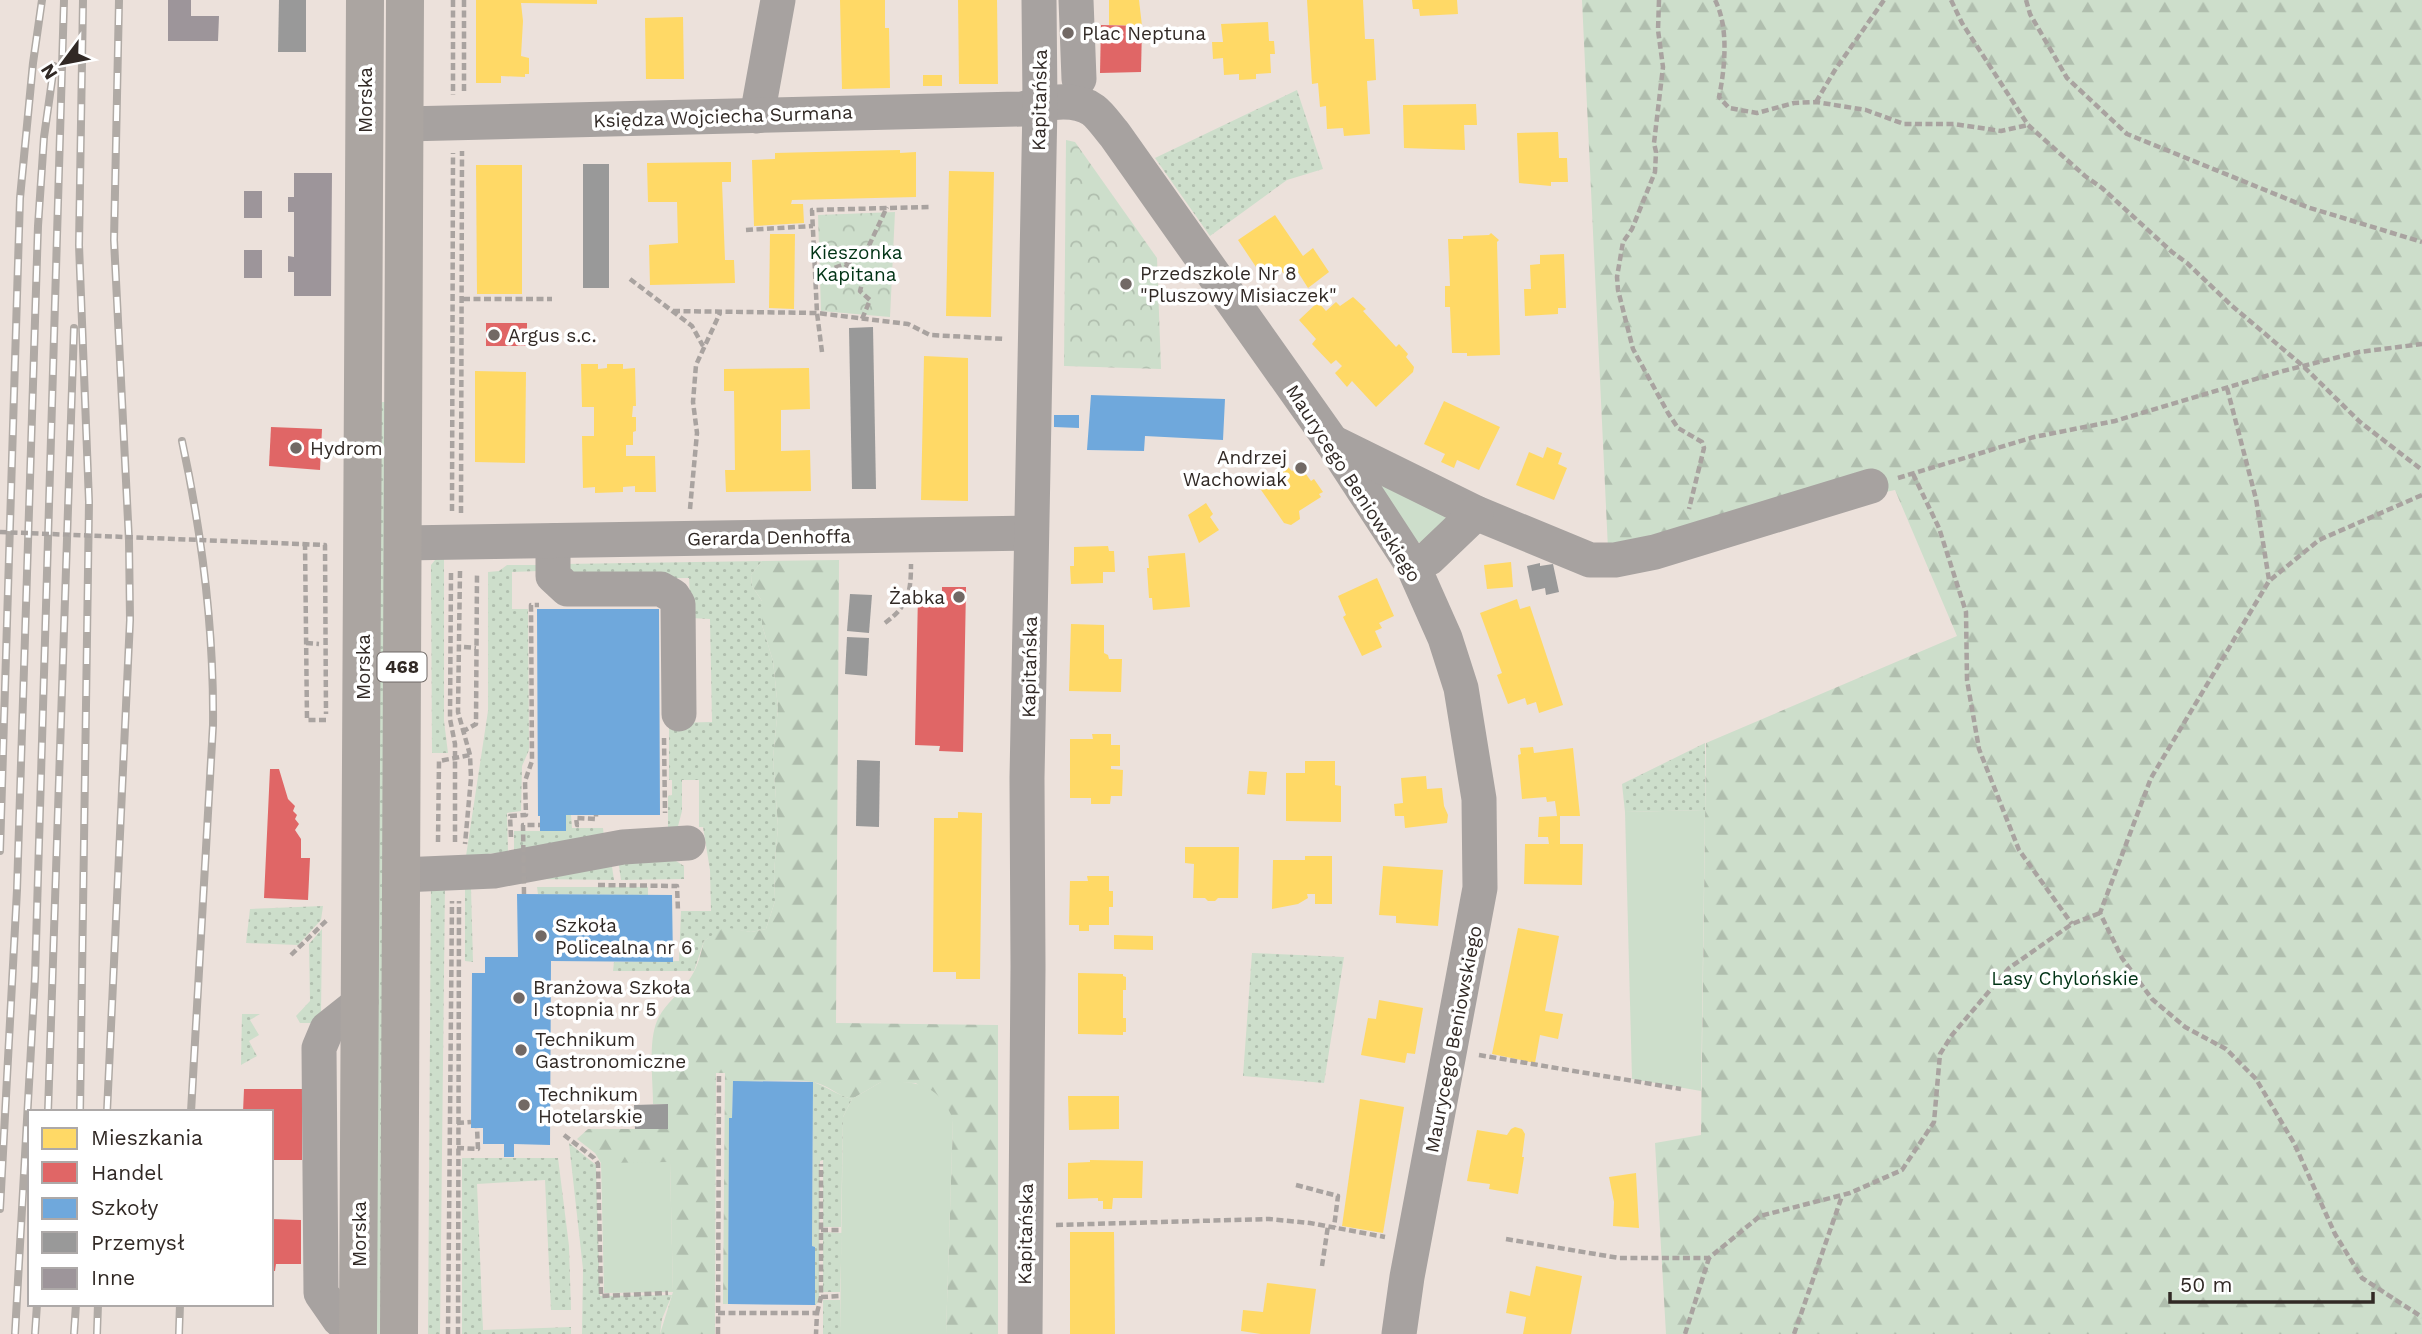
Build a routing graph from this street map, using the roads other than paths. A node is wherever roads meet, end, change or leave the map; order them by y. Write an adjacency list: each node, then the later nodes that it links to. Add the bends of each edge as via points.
1 (365, 0): 20 (main road, Morska / 468)
2 (405, 0): 9 (main road, Morska / 468)
3 (778, 0): 8 (street)
4 (1039, 0): 7 (street, Kapitańska)
5 (1076, 0): 6 (street)
6 (1079, 79)
7 (1040, 104): 8 (street, Księdza Wojciecha Surmana, via 1022,109); 10 (street, Maurycego Beniowskiego, via 1083,104 1103,121); 13 (street, Kapitańska)
8 (757, 116): 9 (street, Księdza Wojciecha Surmana)
9 (405, 124): 15 (main road, Morska / 468)
10 (1332, 442): 12 (street); 16 (street, Maurycego Beniowskiego)
11 (1871, 486): 12 (street, via 1615,559 1590,560)
12 (1476, 513): 16 (street, via 1429,558)
13 (1031, 533): 14 (street, Gerarda Denhoffa); 22 (street, Kapitańska)
14 (553, 541): 15 (street, Gerarda Denhoffa); 17 (street, via 553,576 567,589 661,589 673,596 678,604)
15 (403, 543): 19 (main road, Morska / 468)
16 (1413, 566): 23 (street, Maurycego Beniowskiego, via 1461,688 1479,799 1481,856 1476,920)
17 (671, 720)
18 (677, 832): 19 (street, via 494,871 450,867)
19 (401, 876): 21 (main road, Morska / 468)
20 (357, 1334)
21 (399, 1334)
22 (1024, 1334)
23 (1399, 1334)

